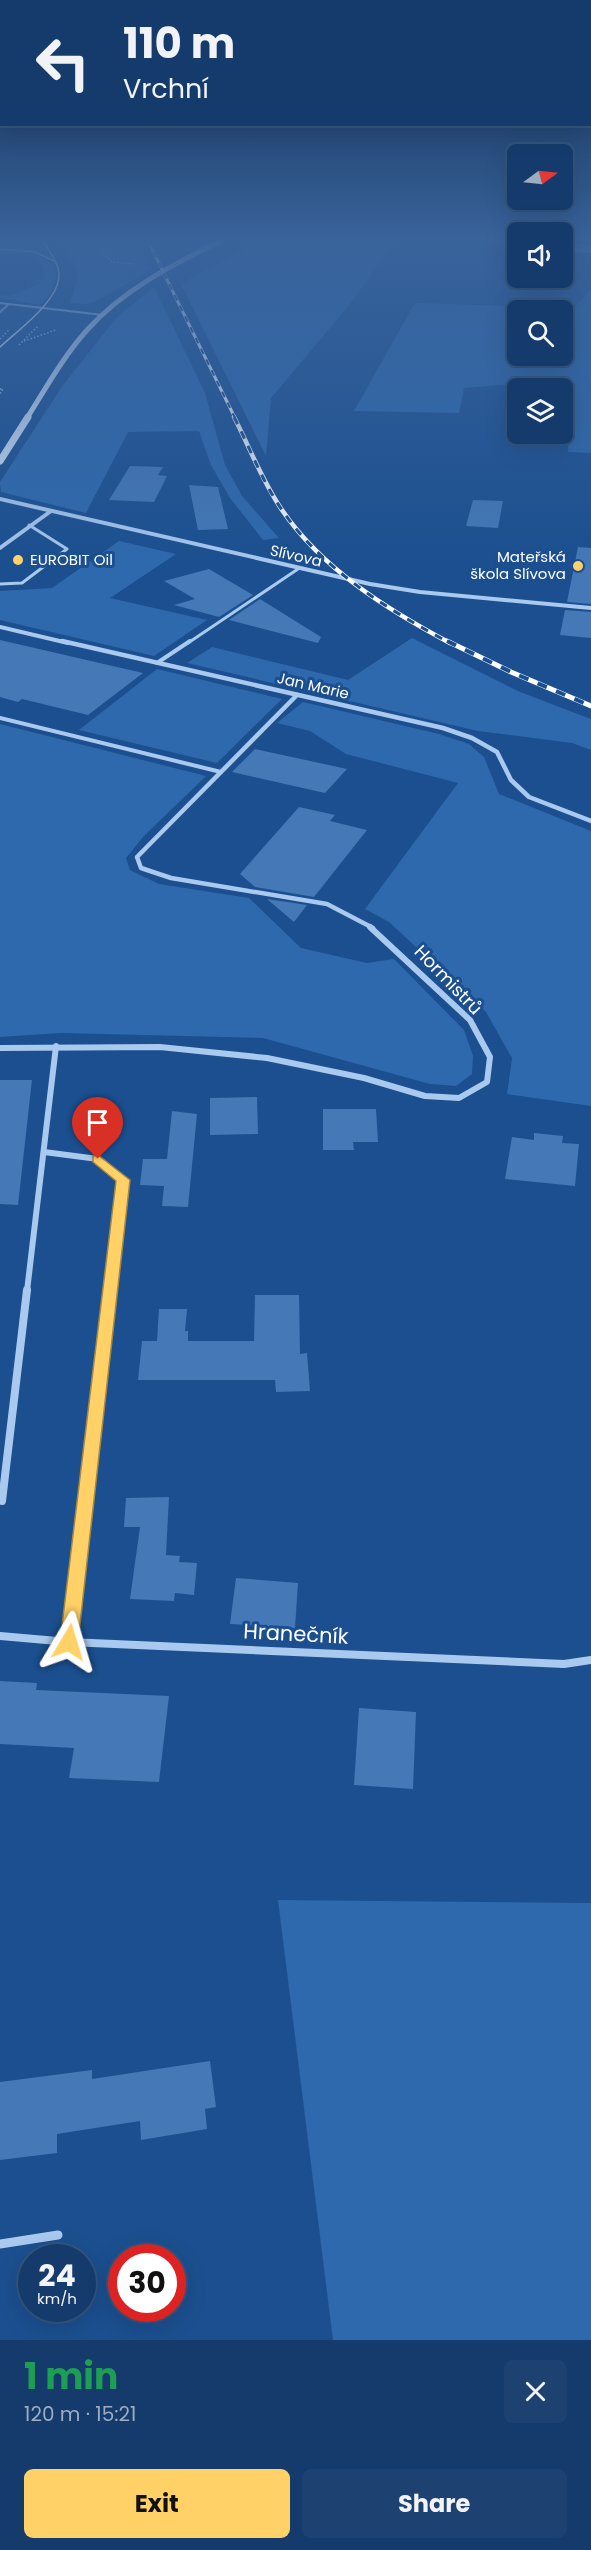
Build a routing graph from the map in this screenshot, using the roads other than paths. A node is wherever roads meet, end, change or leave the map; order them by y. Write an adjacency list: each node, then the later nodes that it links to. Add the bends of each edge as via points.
1 (73, 350): 2 (main road)
2 (0, 461)
3 (0, 499): 4 (street, Slívova)
4 (51, 511): 5 (street); 7 (street, Slívova)
5 (29, 525): 6 (street); 8 (lane, via 67,549 22,583)
6 (0, 548)
7 (298, 569): 9 (street, Slívova, via 410,591); 11 (lane)
8 (0, 584)
9 (591, 608)
10 (0, 627): 11 (street, Jan Marie)
11 (157, 663): 12 (street, Jan Marie)
12 (297, 695): 14 (street, Hormistrů); 15 (street, Jan Marie, via 472,738 497,752 511,780 529,797)
13 (0, 717): 14 (lane)
14 (221, 772): 16 (street, Hormistrů, via 137,857 141,868 171,878 327,904 377,930 470,1020 490,1057 487,1082 459,1098 425,1096 364,1078 267,1058 160,1047)
15 (591, 821)
16 (56, 1046): 17 (street, Hormistrů); 18 (street)
17 (0, 1048)
18 (44, 1152): 19 (street); 21 (street, via 98,1159 123,1180)
19 (1, 1501)
20 (0, 1636): 21 (street, Hranečník)
21 (69, 1642): 22 (street, Hranečník, via 564,1664)
22 (591, 1660)
23 (58, 2235): 24 (street)
24 (0, 2244)

